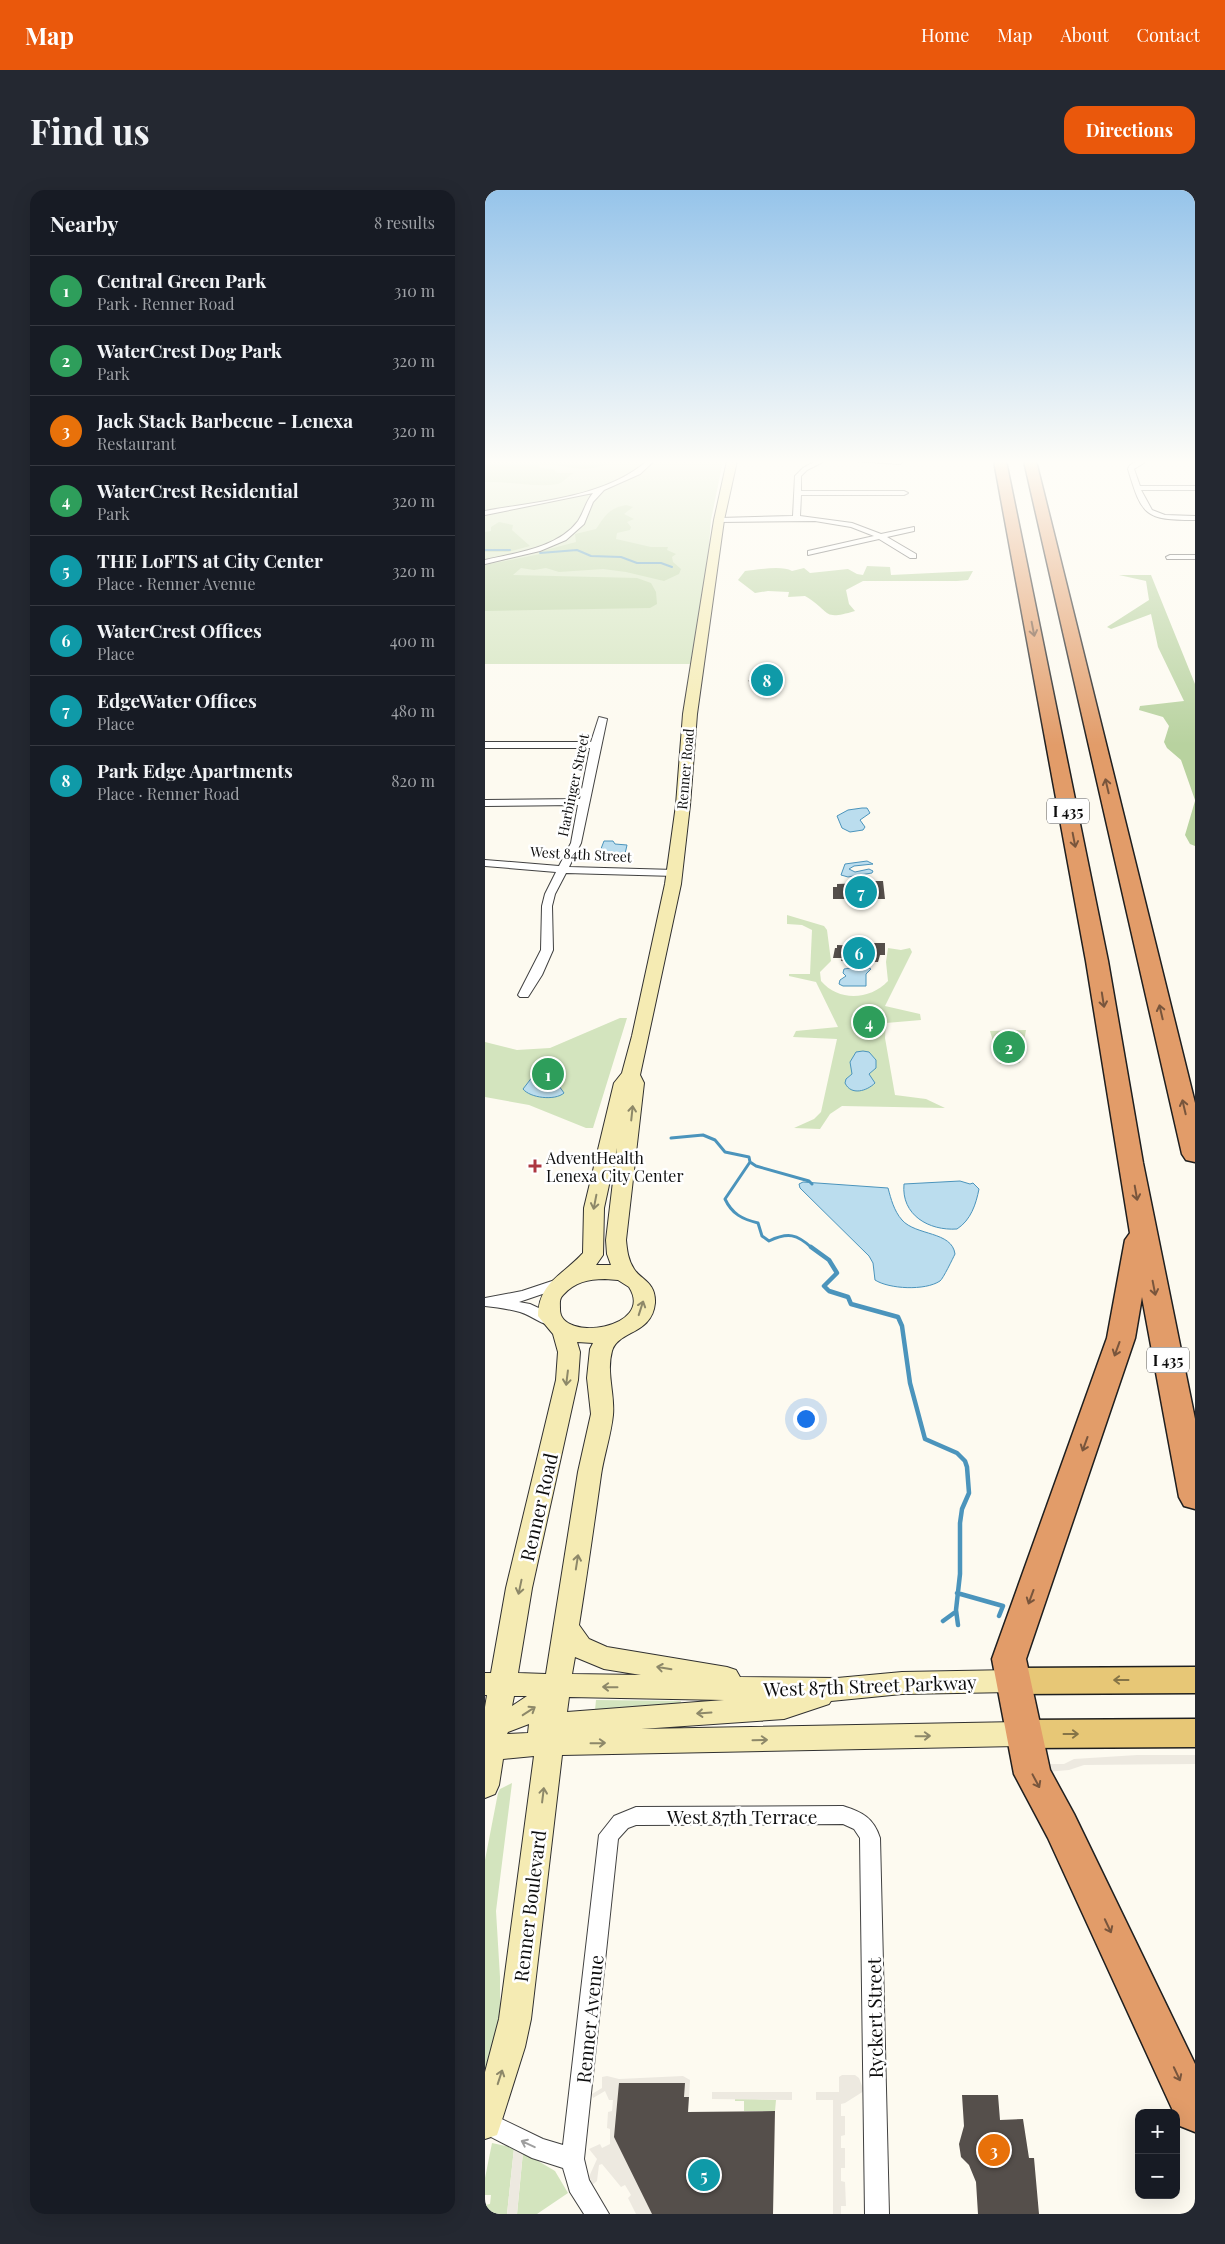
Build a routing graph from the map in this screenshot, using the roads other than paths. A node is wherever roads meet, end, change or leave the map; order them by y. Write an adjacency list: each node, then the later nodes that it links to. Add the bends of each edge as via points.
1 (512, 555): 7 (street)
2 (714, 555): 15 (main road, Renner Road, via 690,714)
3 (1018, 555): 19 (highway, I 435, one-way to 19, via 1097,961)
4 (1052, 555): 18 (highway, I 435, one-way to 4)
5 (1170, 557): 6 (street)
6 (1195, 557)
7 (485, 562)
8 (602, 719): 10 (street, Harbinger Street)
9 (485, 745): 10 (street)
10 (595, 745): 11 (street, Harbinger Street)
11 (583, 802): 12 (street); 14 (street, Harbinger Street, via 576,843)
12 (485, 803)
13 (485, 863): 14 (street, West 84th Street)
14 (563, 870): 15 (street, West 84th Street); 16 (street, Harbinger Street, via 547,906 547,950)
15 (675, 873): 17 (main road, Renner Road)
16 (524, 995)
17 (631, 1075): 20 (main road, Renner Road, one-way to 17, via 617,1254 616,1240 635,1083); 21 (main road, Renner Road, one-way to 21, via 623,1083 594,1208 593,1255)
18 (1195, 1154)
19 (1141, 1223): 25 (highway, I 435, one-way to 25); 27 (highway, one-way to 27, via 1121,1338 1009,1659)
20 (626, 1276): 21 (main road, via 603,1271 586,1272); 24 (main road, Renner Road, one-way to 20, via 625,1328 638,1317 644,1305 643,1292 635,1281)
21 (566, 1280): 22 (street, via 524,1296); 23 (main road, Renner Road, via 548,1302 549,1315)
22 (486, 1302): 23 (street, via 520,1306)
23 (558, 1325): 24 (main road, Renner Road, via 571,1334 589,1337); 29 (main road, Renner Road, one-way to 29, via 569,1352 567,1380 519,1588)
24 (612, 1333): 26 (main road, one-way to 24, via 602,1414 598,1378 601,1349)
25 (1195, 1498)
26 (566, 1627): 30 (main road); 31 (main road, one-way to 26, via 603,1658 580,1648)
27 (1013, 1680): 28 (main road, West 87th Street Parkway, one-way to 27); 32 (main road, West 87th Street Parkway, via 902,1683); 34 (highway)
28 (1195, 1680)
29 (493, 1684): 30 (main road, West 87th Street Parkway); 35 (main road)
30 (557, 1686): 31 (main road, West 87th Street Parkway, one-way to 30); 35 (main road, one-way to 30, via 535,1708); 36 (main road, Renner Boulevard)
31 (798, 1690): 32 (main road, West 87th Street Parkway)
32 (837, 1690): 36 (main road, one-way to 36, via 784,1707 590,1721)
33 (1195, 1733): 34 (main road, one-way to 33)
34 (1023, 1734): 36 (main road, one-way to 34); 40 (highway, one-way to 40, via 1032,1774 1061,1826)
35 (489, 1735): 36 (main road); 37 (main road)
36 (550, 1735): 41 (main road, Renner Boulevard, one-way to 36, via 515,2019)
37 (485, 1785)
38 (621, 1822): 39 (street, West 87th Terrace, via 636,1816 843,1815); 42 (street, Renner Avenue, via 609,1835)
39 (863, 1823): 44 (street, Ryckert Street, via 870,1838)
40 (1195, 2112)
41 (485, 2123): 42 (street, one-way to 41, via 540,2150)
42 (573, 2159): 43 (street, Renner Avenue, via 578,2184)
43 (597, 2214)
44 (877, 2214)

